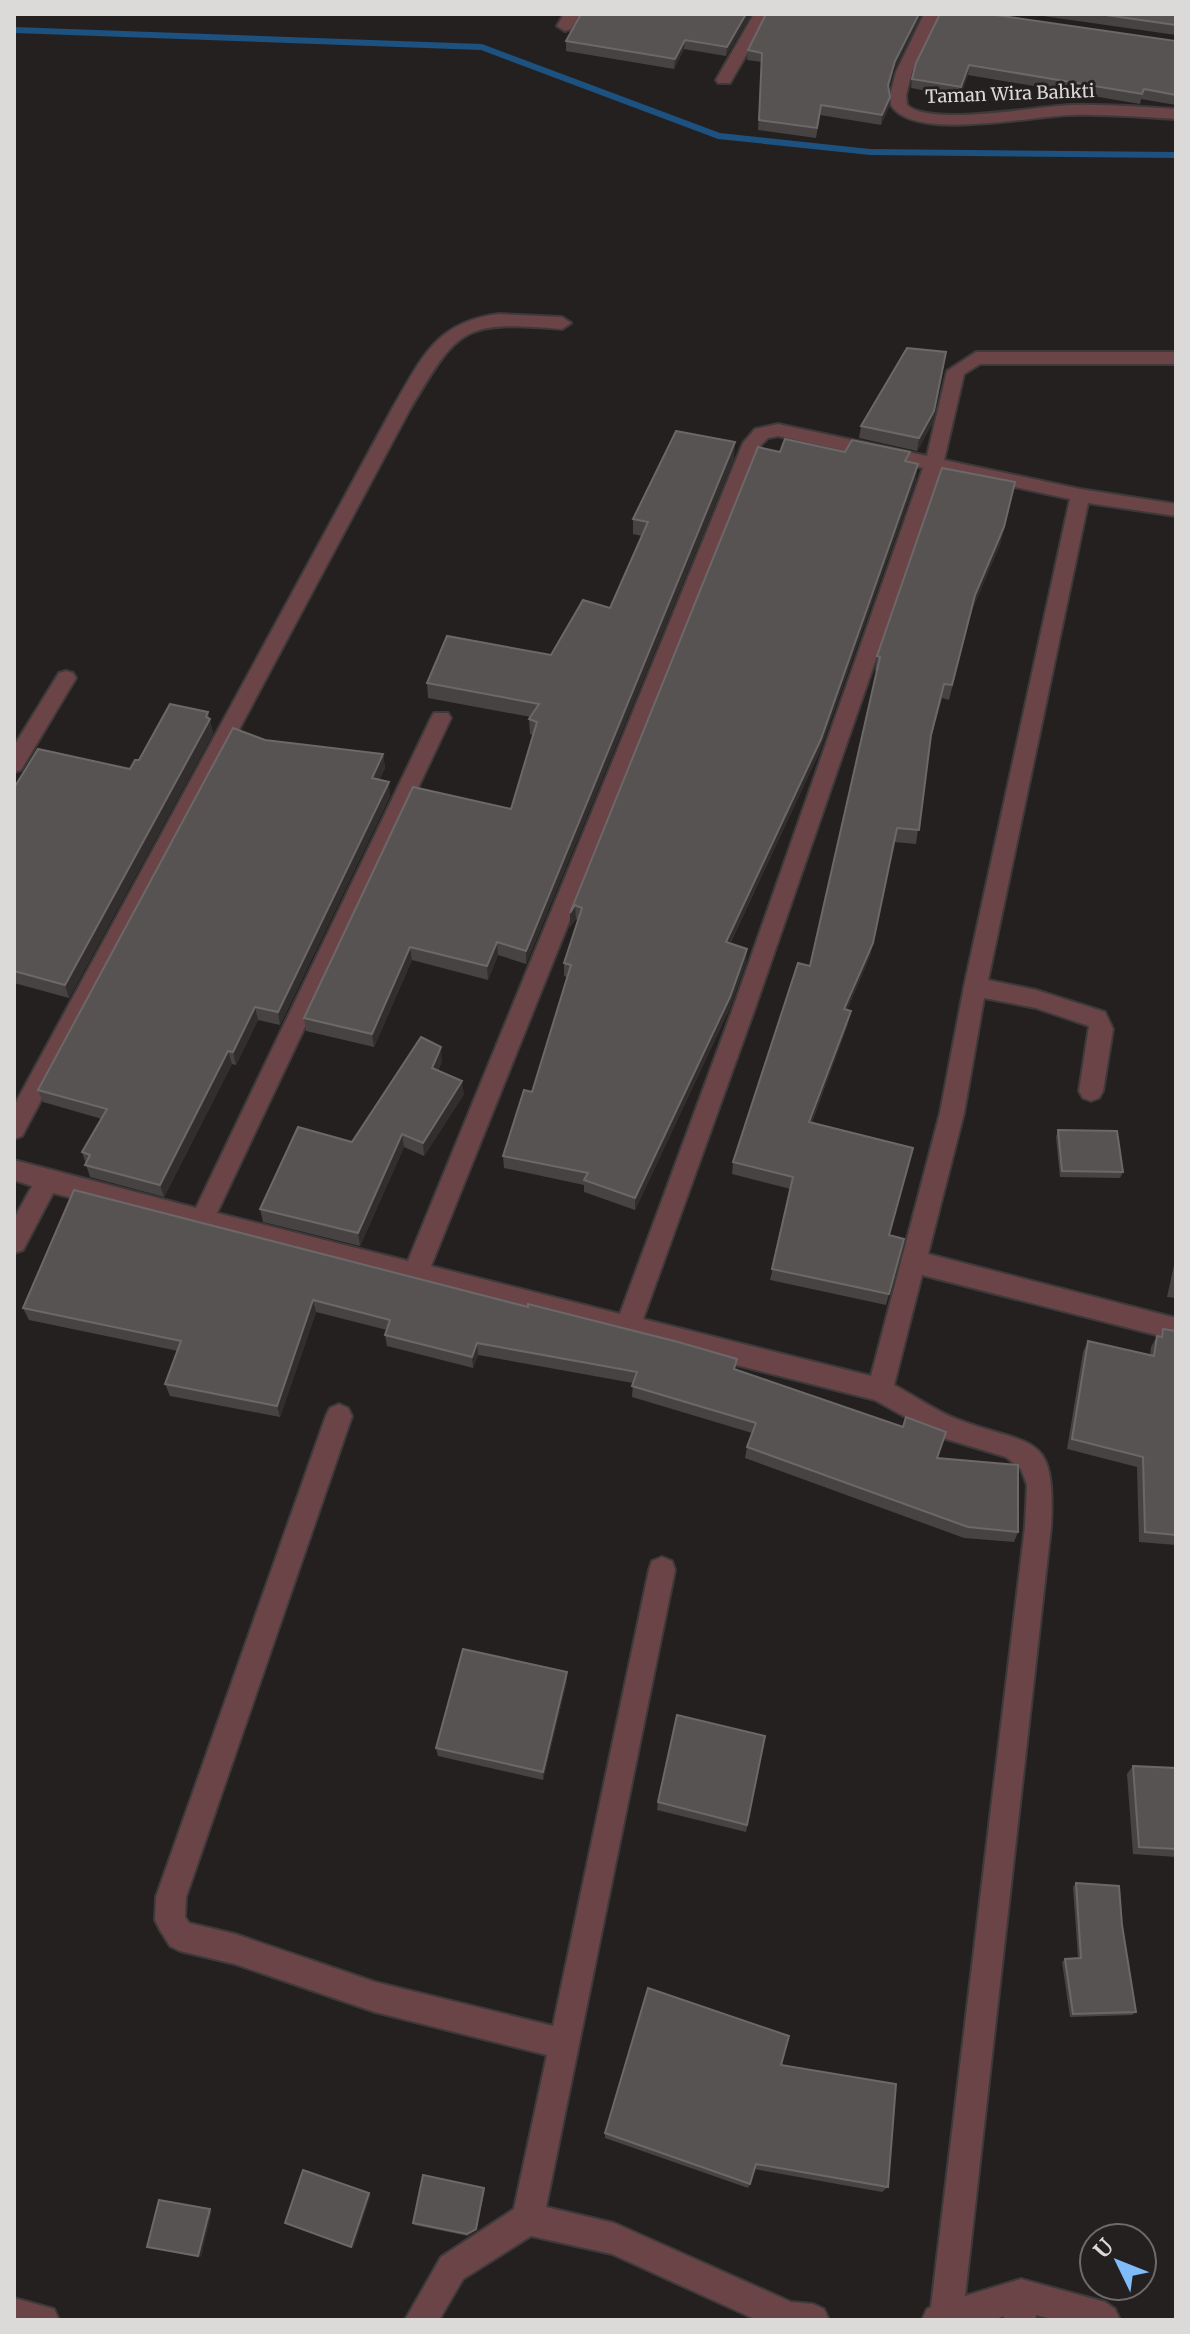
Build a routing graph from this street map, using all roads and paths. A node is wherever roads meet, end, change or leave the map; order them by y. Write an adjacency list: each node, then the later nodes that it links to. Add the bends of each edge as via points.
1 (762, 14): 3 (street)
2 (932, 14): 4 (street, Taman Wira Bahkti, via 900,87 898,103 911,115 968,118 1067,110)
3 (724, 80)
4 (1176, 114)
5 (562, 323): 15 (street, via 504,318 473,322 455,331 436,351)
6 (1176, 358): 7 (street, via 976,358 956,371)
7 (934, 464): 8 (street); 21 (street, via 778,430 762,433 752,443); 22 (street)
8 (1080, 495): 9 (street); 13 (street)
9 (1176, 510)
10 (66, 678): 12 (street)
11 (441, 718): 18 (street)
12 (14, 764)
13 (975, 987): 14 (street, via 1097,1019 1102,1029); 20 (street, via 952,1113)
14 (1091, 1091)
15 (14, 1129)
16 (14, 1170): 17 (street)
17 (47, 1181): 18 (street); 19 (street)
18 (203, 1218): 21 (street)
19 (14, 1242)
20 (915, 1262): 23 (street); 24 (street)
21 (415, 1275): 22 (street)
22 (628, 1326): 24 (street)
23 (1176, 1329)
24 (880, 1390): 31 (street, via 952,1430 1013,1447 1032,1461 1040,1485)
25 (339, 1416): 27 (street, via 171,1897 170,1920 180,1936 235,1949 375,1997)
26 (662, 1570): 27 (street)
27 (563, 2044): 28 (street)
28 (528, 2219): 33 (street, via 452,2268); 34 (street, via 614,2239 790,2318)
29 (1020, 2308): 31 (street); 35 (street, via 1094,2313)
30 (14, 2314): 32 (street)
31 (942, 2318)
32 (43, 2320)
33 (421, 2320)
34 (813, 2320)
35 (1104, 2320)

